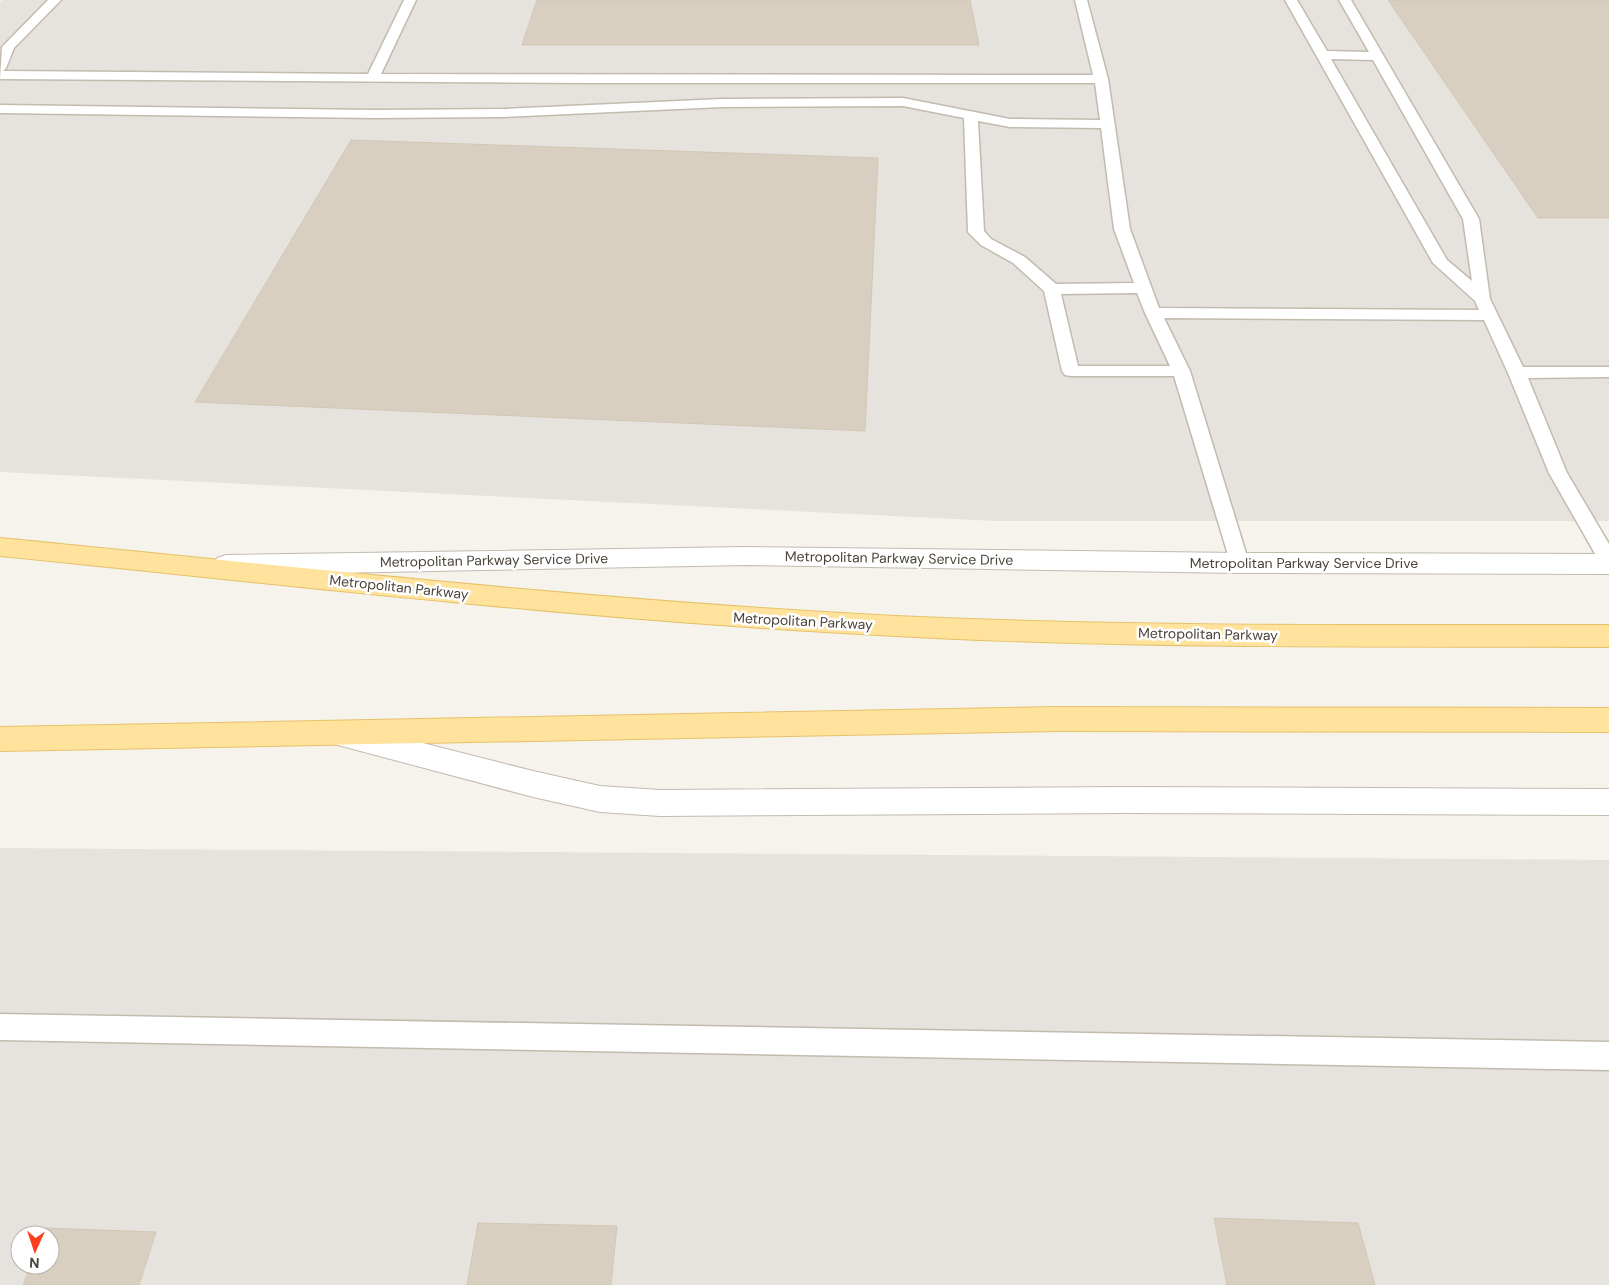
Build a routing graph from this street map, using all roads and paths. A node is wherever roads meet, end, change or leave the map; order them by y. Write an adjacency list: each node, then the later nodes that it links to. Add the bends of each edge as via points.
1 (55, 0): 8 (lane, via 8,47)
2 (410, 0): 10 (lane)
3 (1080, 0): 11 (lane)
4 (1291, 0): 6 (lane)
5 (1345, 0): 7 (lane)
6 (1323, 55): 7 (lane); 17 (lane, via 1441,263)
7 (1377, 56): 17 (lane, via 1472,219)
8 (0, 68)
9 (0, 75): 10 (lane)
10 (374, 77): 11 (lane)
11 (1101, 79): 14 (lane)
12 (0, 109): 13 (lane, via 375,114 503,113 722,103 903,102)
13 (971, 116): 14 (lane, via 1010,123); 16 (lane, via 976,232 986,242 1019,260)
14 (1108, 124): 15 (lane, via 1122,229)
15 (1144, 288): 16 (lane); 18 (lane)
16 (1052, 289): 20 (lane, via 1072,371)
17 (1482, 299): 19 (lane)
18 (1153, 313): 19 (lane); 20 (lane)
19 (1489, 315): 22 (lane)
20 (1180, 371): 24 (lane)
21 (1609, 372): 22 (lane)
22 (1517, 373): 25 (lane, via 1558,473)
23 (0, 547): 26 (main road, Metropolitan Parkway)
24 (1239, 563): 25 (street, Metropolitan Parkway Service Drive); 26 (street, Metropolitan Parkway Service Drive, via 746,556)
25 (1609, 563)
26 (189, 566): 27 (main road, Metropolitan Parkway, via 480,596 900,626 1159,634)
27 (1609, 636)
28 (1609, 720): 29 (main road, via 1049,719)
29 (335, 732): 30 (main road); 31 (street, via 600,799 660,803 1112,800)
30 (0, 739)
31 (1609, 802)
32 (0, 1027): 33 (lane)
33 (1609, 1056)

